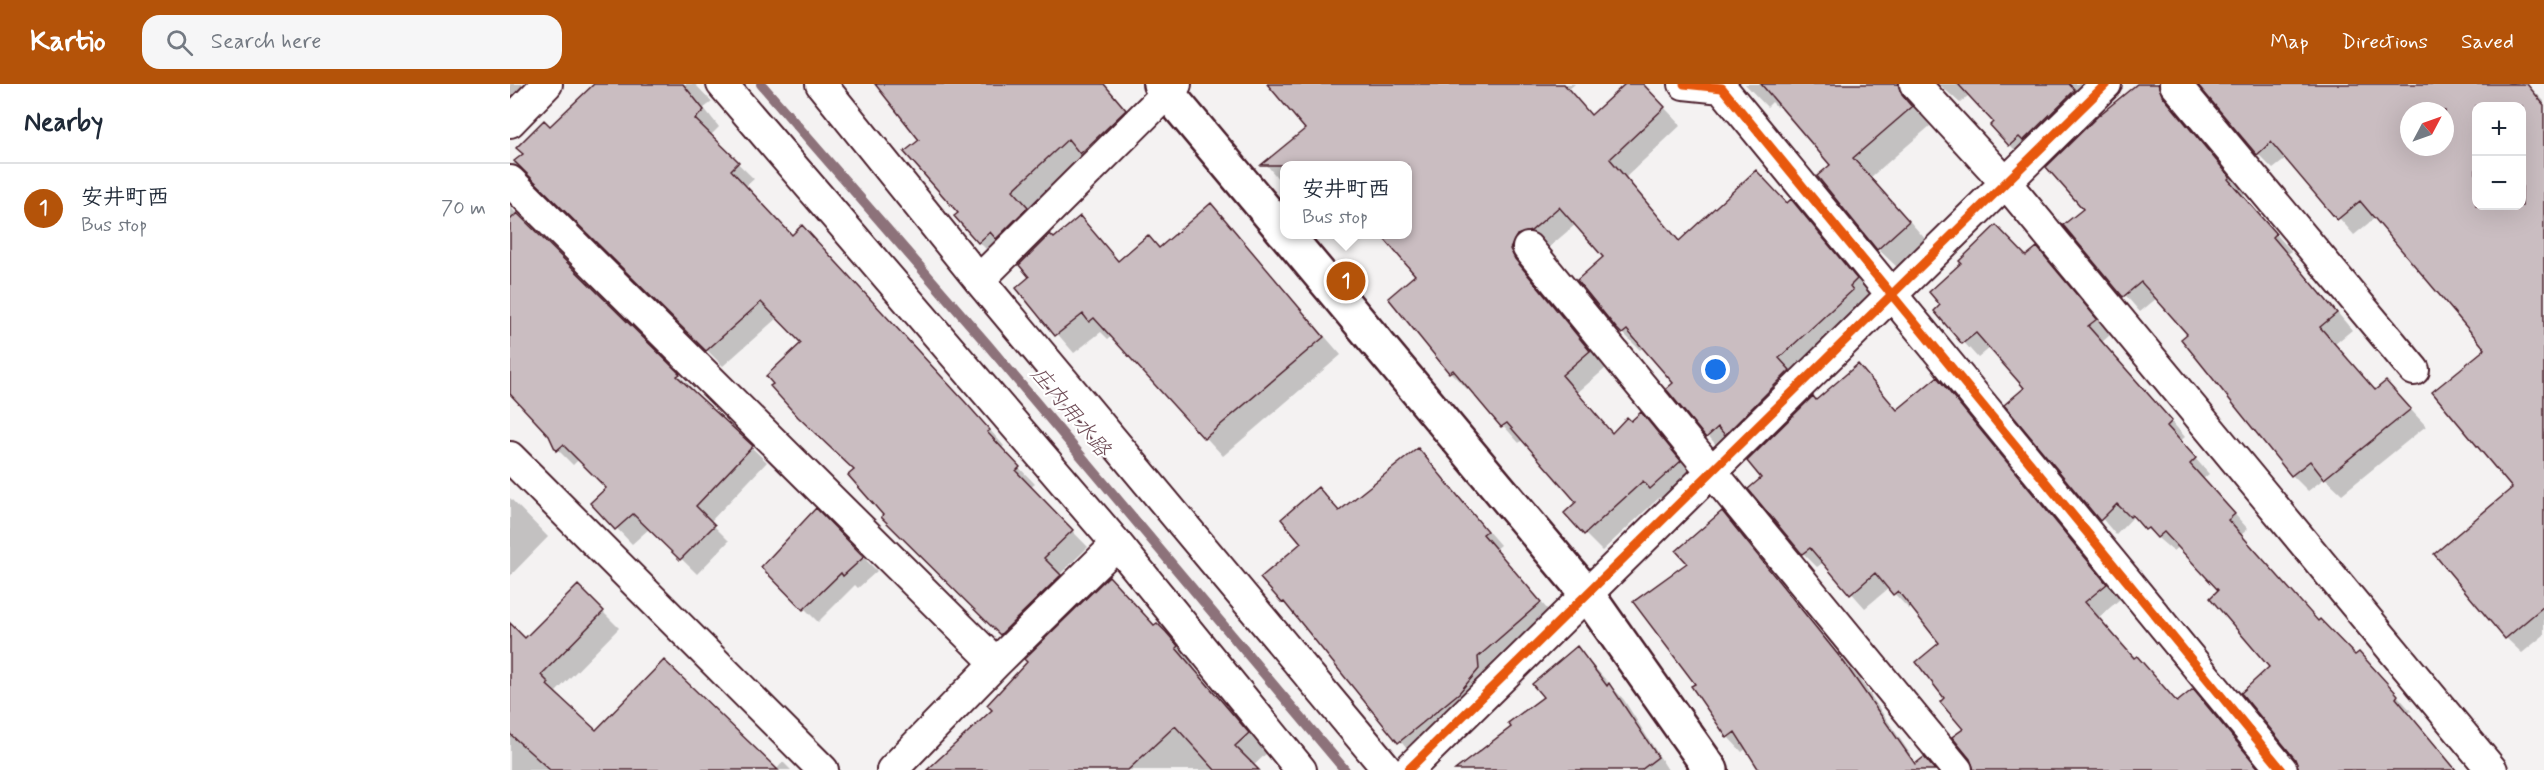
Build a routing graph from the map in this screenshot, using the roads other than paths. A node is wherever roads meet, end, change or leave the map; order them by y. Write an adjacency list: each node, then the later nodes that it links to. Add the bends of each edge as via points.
1 (547, 84): 9 (street)
2 (723, 84): 20 (street)
3 (821, 84): 15 (street)
4 (1684, 84): 16 (street, via 1722,88)
5 (1915, 84): 11 (street)
6 (2106, 84): 11 (street)
7 (2175, 84): 17 (street)
8 (1168, 87): 12 (street); 15 (street)
9 (510, 122)
10 (510, 181): 22 (street)
11 (2006, 183): 16 (street); 31 (street)
12 (1280, 227)
13 (1290, 239): 21 (street)
14 (1528, 248): 19 (street)
15 (979, 280): 26 (street)
16 (1892, 295): 19 (street); 30 (street)
17 (2414, 370)
18 (510, 457): 23 (street)
19 (1710, 473): 21 (street); 29 (street)
20 (1117, 544): 22 (street); 25 (street)
21 (1587, 594): 27 (street); 28 (street)
22 (996, 663): 24 (street)
23 (823, 770)
24 (892, 770)
25 (1301, 770)
26 (1388, 770)
27 (1408, 770)
28 (1711, 770)
29 (1957, 770)
30 (2282, 770)
31 (2492, 770)

